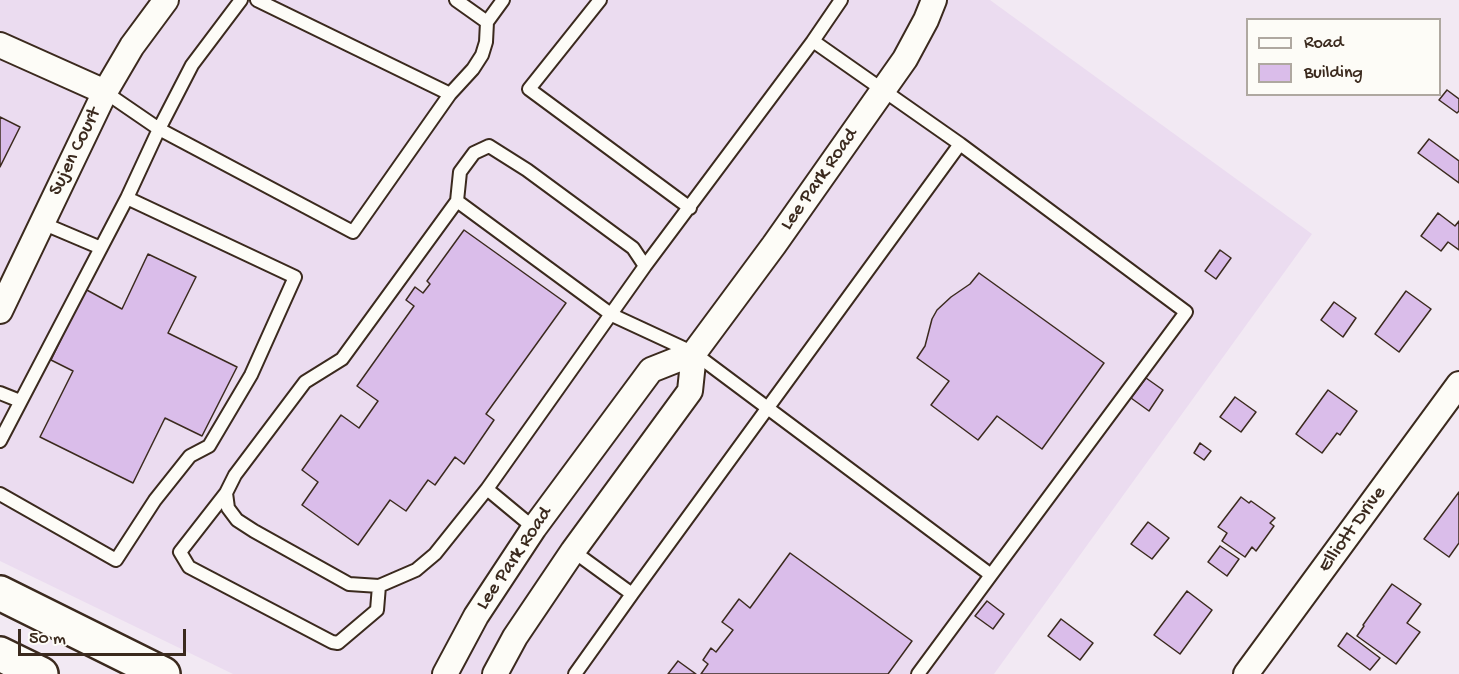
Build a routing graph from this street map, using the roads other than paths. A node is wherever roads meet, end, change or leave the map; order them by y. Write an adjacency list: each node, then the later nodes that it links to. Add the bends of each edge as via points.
1 (166, 0): 13 (street, Sujen Court)
2 (240, 0): 15 (lane, via 192,65)
3 (257, 0): 14 (lane)
4 (456, 0): 9 (lane)
5 (503, 0): 9 (lane)
6 (600, 0): 19 (lane, via 529,89)
7 (841, 0): 10 (lane)
8 (934, 0): 12 (street, Lee Park Road, via 905,59)
9 (487, 22): 14 (lane, via 482,55)
10 (813, 41): 12 (lane); 19 (lane)
11 (0, 45): 13 (street)
12 (883, 89): 16 (lane); 25 (street, Lee Park Road)
13 (105, 92): 15 (lane); 20 (street, Sujen Court)
14 (450, 94): 15 (lane, via 353,232)
15 (159, 129): 17 (lane)
16 (960, 144): 29 (lane); 36 (lane, via 1186,312)
17 (127, 198): 21 (lane); 32 (lane, via 295,277 251,375 209,446 190,456 155,500 116,560)
18 (457, 201): 22 (lane, via 460,172 474,153 489,146 633,248); 24 (lane); 33 (lane, via 342,359 305,382 235,475)
19 (690, 208): 22 (lane)
20 (42, 223): 21 (lane); 23 (street, Sujen Court)
21 (101, 249): 28 (lane)
22 (645, 266): 24 (lane)
23 (0, 311)
24 (612, 315): 25 (lane); 31 (lane)
25 (694, 353): 29 (lane); 34 (street, Lee Park Road, via 651,370); 35 (street, via 690,391)
26 (1459, 384): 47 (street, Elliott Drive)
27 (0, 393): 28 (lane)
28 (20, 401): 30 (lane)
29 (767, 409): 36 (lane); 39 (lane)
30 (0, 441)
31 (487, 489): 34 (lane); 37 (lane, via 435,555 416,570)
32 (0, 494)
33 (226, 494): 37 (lane, via 228,508 237,520 254,531 349,584); 37 (lane, via 180,552 189,567 338,643 377,610)
34 (534, 528): 43 (street, Lee Park Road, via 476,616)
35 (573, 551): 39 (lane); 44 (street)
36 (991, 575): 46 (lane)
37 (379, 586)
38 (0, 593): 42 (highway)
39 (632, 594): 45 (lane)
40 (0, 654): 41 (highway)
41 (41, 674)
42 (164, 674)
43 (445, 674)
44 (495, 674)
45 (575, 674)
46 (918, 674)
47 (1246, 674)

